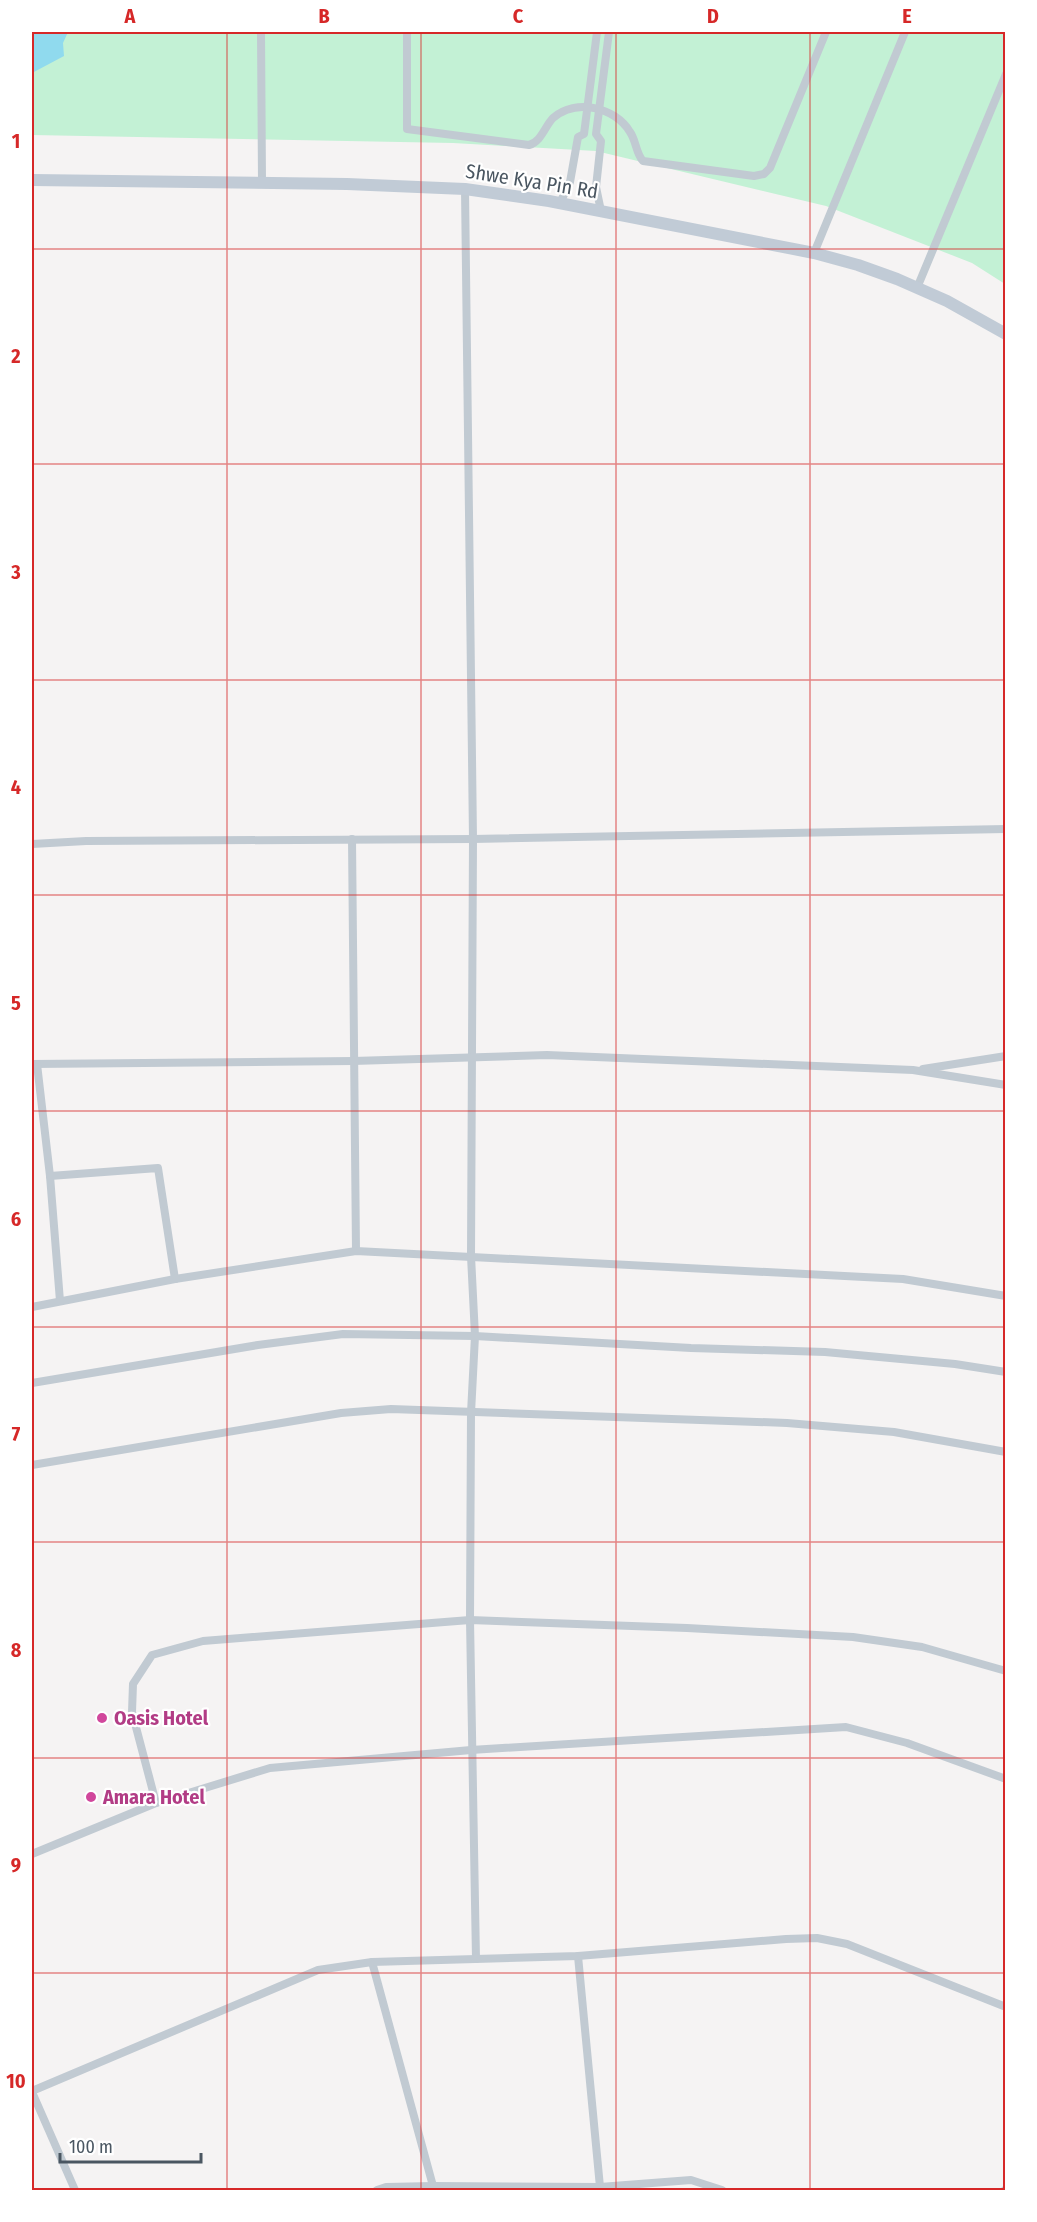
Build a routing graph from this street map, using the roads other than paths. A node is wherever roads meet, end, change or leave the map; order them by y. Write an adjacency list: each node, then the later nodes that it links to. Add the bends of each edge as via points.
1 (261, 32): 11 (street)
2 (407, 32): 8 (street, via 406,129 529,145 535,143 555,117)
3 (597, 32): 8 (street)
4 (609, 32): 9 (street)
5 (826, 32): 9 (street, via 770,168 764,174 754,176 643,161 624,123 610,112)
6 (905, 32): 15 (street)
7 (1005, 74): 16 (street)
8 (587, 107): 9 (street); 13 (street, via 584,134 578,137 570,182)
9 (598, 109): 14 (street, via 596,134 601,141 596,188)
10 (32, 180): 11 (street, Shwe Kya Pin Rd)
11 (262, 182): 12 (street, Shwe Kya Pin Rd)
12 (465, 189): 13 (street, Shwe Kya Pin Rd); 20 (street)
13 (560, 203): 14 (street, Shwe Kya Pin Rd)
14 (601, 211): 15 (street, Shwe Kya Pin Rd)
15 (814, 253): 16 (street, Shwe Kya Pin Rd)
16 (917, 288): 17 (street, Shwe Kya Pin Rd)
17 (1005, 334)
18 (1005, 829): 20 (street)
19 (352, 839): 20 (street); 21 (street); 24 (street)
20 (473, 839): 23 (street)
21 (32, 844)
22 (1005, 1056): 26 (street)
23 (471, 1057): 24 (street); 26 (street, via 547,1055); 30 (street)
24 (353, 1061): 25 (street); 29 (street)
25 (34, 1064): 28 (street)
26 (913, 1070): 27 (street)
27 (1005, 1085)
28 (50, 1176): 31 (street, via 158,1168); 33 (street)
29 (356, 1251): 30 (street); 31 (street)
30 (471, 1256): 32 (street, via 903,1279); 35 (street)
31 (175, 1279): 33 (street)
32 (1005, 1296)
33 (60, 1301): 34 (street)
34 (32, 1307)
35 (475, 1336): 36 (street, via 825,1352); 37 (street, via 343,1334 258,1344); 38 (street)
36 (1005, 1372)
37 (32, 1383)
38 (471, 1413): 39 (street, via 787,1423 894,1432); 40 (street, via 340,1413); 41 (street)
39 (1005, 1452)
40 (32, 1465)
41 (470, 1620): 42 (street, via 853,1637 922,1647); 43 (street); 45 (street, via 203,1641 152,1655 133,1684 132,1712)
42 (1005, 1671)
43 (471, 1750): 44 (street, via 846,1727 907,1743); 45 (street, via 270,1768); 48 (street)
44 (1005, 1779)
45 (156, 1803): 46 (street)
46 (32, 1854)
47 (578, 1956): 48 (street); 50 (street, via 817,1938 847,1944); 53 (street)
48 (476, 1959): 49 (street)
49 (372, 1962): 51 (street, via 318,1970); 52 (street)
50 (1005, 2007)
51 (32, 2091): 54 (street)
52 (433, 2186): 53 (street); 55 (street)
53 (600, 2187): 56 (street, via 691,2180)
54 (75, 2190)
55 (377, 2190)
56 (722, 2190)

